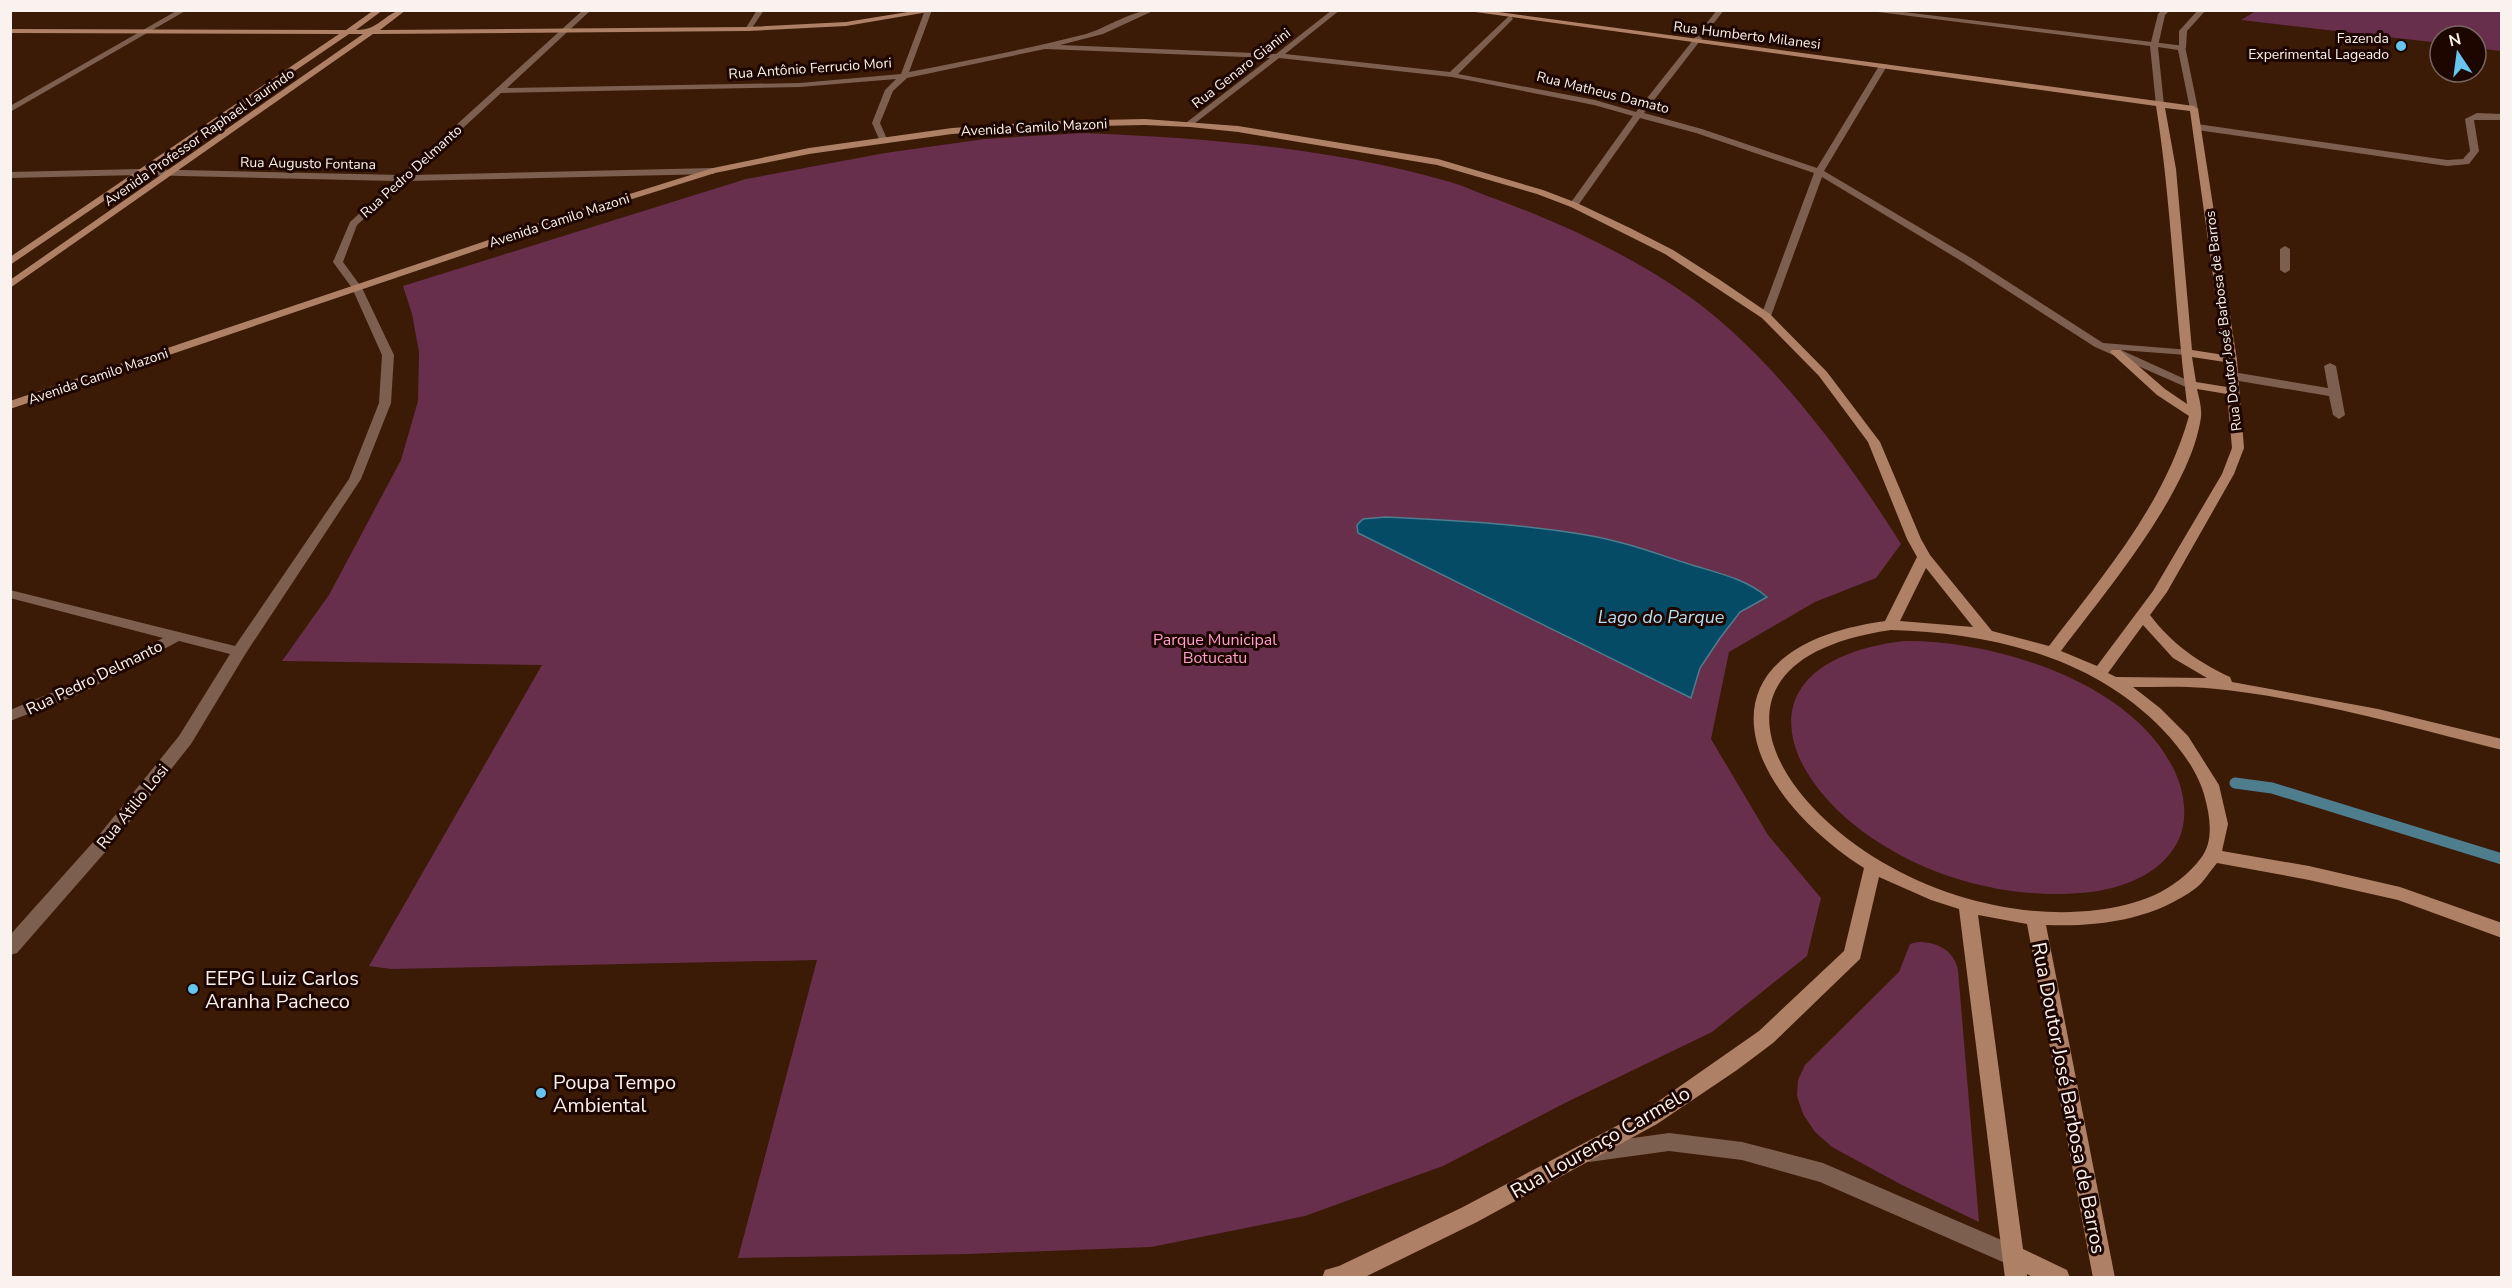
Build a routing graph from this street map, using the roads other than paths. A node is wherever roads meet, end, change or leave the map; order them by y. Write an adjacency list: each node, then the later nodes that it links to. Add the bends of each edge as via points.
1 (183, 10): 20 (street)
2 (380, 10): 18 (main road, Avenida Professor Raphael Laurindo)
3 (403, 10): 19 (main road, Avenida Professor Raphael Laurindo)
4 (588, 10): 15 (street, Rua Pedro Delmanto)
5 (761, 10): 16 (street)
6 (1152, 10): 23 (street, Rua Antônio Ferrucio Mori, via 1100,32)
7 (1337, 10): 25 (street, Rua Genaro Gianini)
8 (1464, 10): 14 (main road, Rua Humberto Milanesi)
9 (1721, 10): 21 (street)
10 (1865, 10): 22 (street)
11 (2167, 10): 22 (street, via 2162,14)
12 (2203, 10): 24 (street, via 2182,31)
13 (931, 11): 16 (main road, via 813,27); 28 (street)
14 (1510, 17): 21 (main road, Rua Humberto Milanesi); 27 (street)
15 (567, 29): 16 (main road); 19 (main road); 29 (street, Rua Pedro Delmanto)
16 (747, 29)
17 (10, 31): 20 (main road)
18 (348, 32): 19 (main road); 20 (main road); 39 (main road, Avenida Professor Raphael Laurindo)
19 (371, 32): 41 (main road, Avenida Professor Raphael Laurindo)
20 (144, 33): 31 (street)
21 (1695, 42): 26 (main road, Rua Humberto Milanesi); 33 (street)
22 (2154, 45): 24 (street); 30 (street)
23 (1045, 47): 25 (street, Rua Matheus Damato); 28 (street, Rua Antônio Ferrucio Mori)
24 (2182, 48): 32 (street, Rua Doutor José Barbosa de Barros)
25 (1279, 56): 27 (street, Rua Matheus Damato); 35 (street, Rua Genaro Gianini)
26 (1884, 66): 30 (main road, Rua Humberto Milanesi); 40 (street)
27 (1452, 75): 33 (street, Rua Matheus Damato)
28 (904, 76): 29 (street, Rua Antônio Ferrucio Mori, via 800,85); 37 (street, via 889,90 876,123)
29 (498, 91): 43 (street, Rua Pedro Delmanto)
30 (2160, 105): 32 (main road, Rua Humberto Milanesi); 53 (main road, via 2171,169)
31 (10, 110)
32 (2194, 110): 36 (main road, Rua Doutor José Barbosa de Barros)
33 (1638, 114): 40 (street, Rua Matheus Damato); 44 (street)
34 (2502, 117): 36 (street, via 2469,119 2475,151 2466,162 2447,163)
35 (1190, 124): 37 (main road, Avenida Camilo Mazoni, via 1052,124); 44 (main road, Avenida Camilo Mazoni, via 1438,162)
36 (2197, 127): 54 (main road, Rua Doutor José Barbosa de Barros)
37 (883, 139): 38 (main road, Avenida Camilo Mazoni)
38 (713, 171): 43 (street, Rua Augusto Fontana); 49 (main road, Avenida Camilo Mazoni)
39 (139, 172): 41 (street, Rua Augusto Fontana); 42 (street, Rua Augusto Fontana); 46 (main road, Avenida Professor Raphael Laurindo)
40 (1819, 172): 50 (street); 51 (street, Rua Matheus Damato)
41 (168, 174): 43 (street, Rua Augusto Fontana); 48 (main road, Avenida Professor Raphael Laurindo)
42 (10, 175)
43 (405, 178): 49 (street, Rua Pedro Delmanto, via 353,224 338,262)
44 (1574, 205): 50 (main road, Avenida Camilo Mazoni, via 1669,252)
45 (2285, 249): 47 (street)
46 (10, 262)
47 (2285, 270)
48 (10, 285)
49 (357, 288): 60 (main road, Avenida Camilo Mazoni); 69 (street, Rua Pedro Delmanto, via 388,354 385,403 355,479)
50 (1766, 316): 63 (main road, Avenida Camilo Mazoni, via 1823,375 1874,442)
51 (2100, 345): 52 (street, Rua Matheus Damato); 53 (street, Rua Matheus Damato)
52 (2116, 352): 57 (street, Rua Matheus Damato); 61 (main road, via 2161,392)
53 (2186, 352): 54 (main road); 57 (main road)
54 (2231, 360): 56 (main road, Rua Doutor José Barbosa de Barros)
55 (2330, 366): 59 (street)
56 (2232, 376): 58 (main road, Rua Doutor José Barbosa de Barros); 59 (street)
57 (2192, 385): 58 (main road); 61 (main road)
58 (2234, 392): 65 (main road, Rua Doutor José Barbosa de Barros, via 2238,448 2228,474)
59 (2335, 393): 62 (street)
60 (10, 405)
61 (2195, 415): 70 (main road, via 2188,443 2157,505)
62 (2339, 415)
63 (1924, 557): 66 (main road); 67 (main road, Avenida Camilo Mazoni)
64 (10, 594): 68 (street)
65 (2143, 615): 71 (main road, Rua Doutor José Barbosa de Barros); 72 (main road, via 2162,642 2192,666)
66 (1891, 625): 67 (main road, Rua Doutor José Barbosa de Barros, via 1953,627); 76 (main road, Rua Doutor José Barbosa de Barros, via 1837,635 1804,650 1779,671 1762,707 1766,751 1792,798 1814,821)
67 (1986, 633): 70 (main road, Rua Doutor José Barbosa de Barros)
68 (178, 636): 69 (street); 73 (street, Rua Pedro Delmanto, via 74,690)
69 (238, 652): 80 (street, Rua Atilio Losi, via 185,740)
70 (2052, 652): 71 (main road, Rua Doutor José Barbosa de Barros)
71 (2106, 678): 72 (main road); 75 (main road, Rua Doutor José Barbosa de Barros, via 2152,710 2196,757 2218,808)
72 (2239, 688): 74 (main road, via 2378,714)
73 (10, 716)
74 (2502, 745)
75 (2212, 856): 78 (main road, Rua Doutor José Barbosa de Barros, via 2199,877 2150,908 2076,920); 79 (main road, via 2400,894)
76 (1873, 865): 77 (main road, Rua Doutor José Barbosa de Barros, via 1908,883); 81 (main road, Rua Lourenço Carmelo, via 1853,954 1766,1037 1650,1118)
77 (1968, 905): 78 (main road, Rua Doutor José Barbosa de Barros); 82 (main road)
78 (2035, 918): 86 (main road, Rua Doutor José Barbosa de Barros)
79 (2502, 930)
80 (10, 948)
81 (1588, 1153): 82 (street, via 1668,1142 1742,1151 1824,1173); 83 (main road, Rua Lourenço Carmelo)
82 (2012, 1255): 84 (main road); 85 (main road)
83 (1339, 1277)
84 (2016, 1278)
85 (2059, 1278)
86 (2104, 1278)

